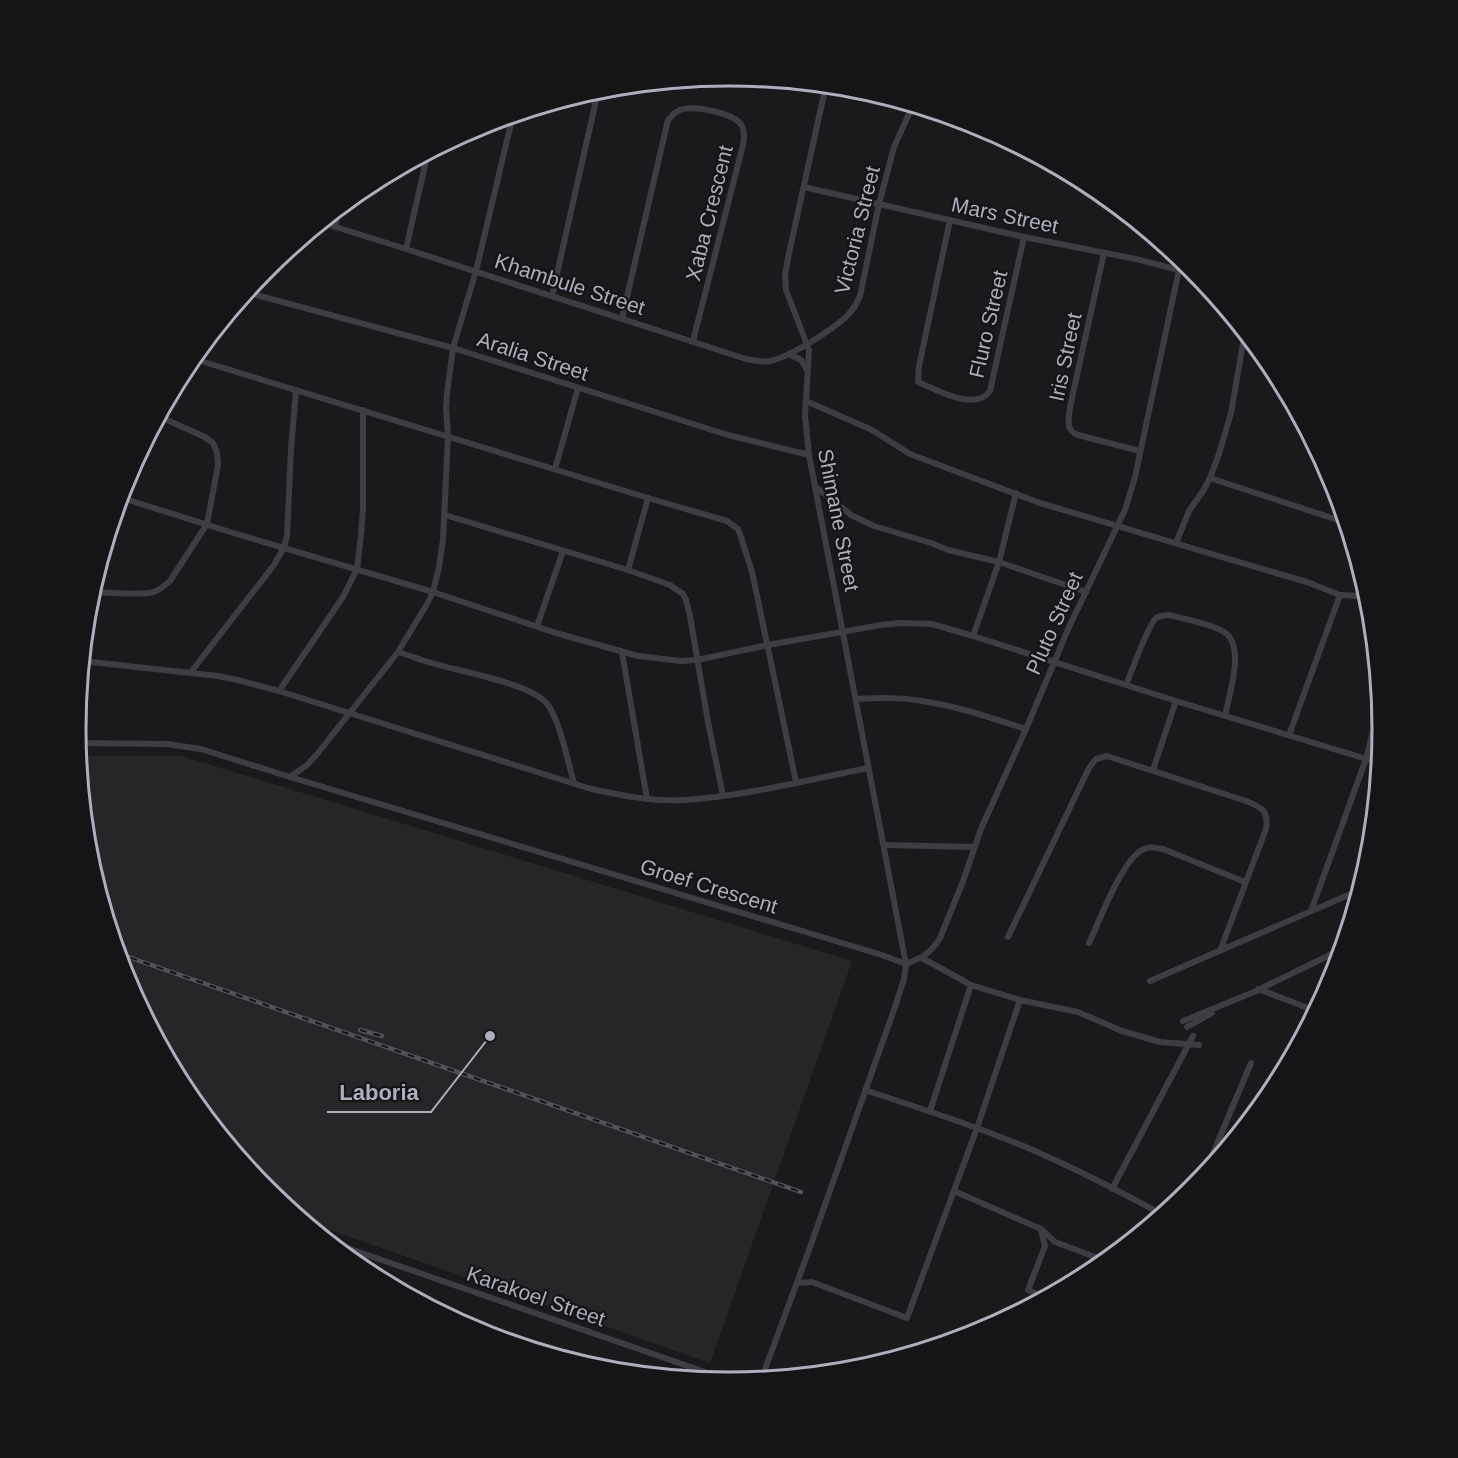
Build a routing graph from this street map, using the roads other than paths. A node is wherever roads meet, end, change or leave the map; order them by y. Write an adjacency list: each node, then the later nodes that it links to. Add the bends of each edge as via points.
1 (824, 93): 6 (street, Shimane Street)
2 (596, 99): 18 (street)
3 (910, 112): 7 (street, Victoria Street, via 894,147)
4 (511, 124): 16 (street)
5 (426, 162): 13 (street)
6 (804, 187): 7 (street, Mars Street); 22 (street, Shimane Street, via 785,275 786,290)
7 (879, 204): 9 (street, Mars Street); 22 (street, Victoria Street, via 855,306 837,324)
8 (337, 218): 11 (street)
9 (950, 220): 12 (street, Mars Street); 12 (street, Fluro Street, via 918,382 962,399 977,400 990,391)
10 (329, 225): 11 (street, Khambule Street)
11 (335, 227): 13 (street, Khambule Street)
12 (1024, 237): 14 (street, Mars Street)
13 (406, 249): 16 (street, Khambule Street)
14 (1104, 253): 15 (street, Mars Street); 33 (street, Iris Street, via 1068,425 1078,435)
15 (1179, 270): 33 (street, Pluto Street)
16 (476, 271): 18 (street, Khambule Street); 23 (street)
17 (255, 295): 23 (street, Aralia Street)
18 (552, 296): 19 (street, Khambule Street)
19 (622, 318): 20 (street, Khambule Street); 20 (street, Xaba Crescent, via 668,120 686,108 728,114 741,124 743,145)
20 (693, 341): 24 (street, Khambule Street, via 755,361 772,361)
21 (1243, 342): 36 (street, via 1231,413)
22 (807, 343): 24 (street, Khambule Street); 26 (street, Shimane Street)
23 (453, 348): 27 (street, Aralia Street); 32 (street, via 446,408)
24 (789, 354): 26 (street, via 801,360)
25 (201, 361): 28 (street)
26 (808, 370): 29 (street, Shimane Street)
27 (578, 388): 34 (street, Aralia Street, via 728,435); 35 (street)
28 (296, 390): 30 (street); 46 (street)
29 (806, 401): 34 (street, Shimane Street); 38 (street, via 872,430 910,454)
30 (363, 410): 32 (street); 49 (street, via 363,508)
31 (165, 419): 43 (street, via 205,436 217,452)
32 (448, 436): 35 (street); 41 (street)
33 (1140, 451): 44 (street, Pluto Street, via 1130,497)
34 (809, 455): 37 (street, Shimane Street)
35 (555, 470): 39 (street)
36 (1210, 478): 42 (street); 45 (street, via 1189,511)
37 (816, 488): 48 (street, via 851,515 874,525); 57 (street, Shimane Street)
38 (1016, 493): 44 (street, via 1040,504); 48 (street)
39 (648, 498): 50 (street); 59 (street, via 720,518 738,529)
40 (128, 500): 43 (street)
41 (445, 515): 47 (street); 52 (street)
42 (1337, 520)
43 (207, 524): 46 (street); 51 (street, via 162,588 145,594)
44 (1117, 526): 45 (street); 53 (street, Pluto Street)
45 (1176, 543): 55 (street)
46 (284, 547): 49 (street); 65 (street)
47 (563, 551): 50 (street); 56 (street)
48 (999, 562): 53 (street); 58 (street)
49 (357, 569): 52 (street); 67 (street, via 343,597)
50 (628, 570): 62 (street, via 670,585 683,594)
51 (100, 592)
52 (433, 592): 56 (street); 60 (street)
53 (1086, 592): 64 (street, Pluto Street)
54 (1358, 594): 55 (street)
55 (1340, 595): 73 (street)
56 (537, 626): 61 (street)
57 (843, 632): 58 (street, via 900,622 932,624); 59 (street); 68 (street, Shimane Street)
58 (973, 636): 64 (street)
59 (768, 645): 62 (street); 81 (street)
60 (398, 652): 70 (street); 82 (street, via 536,694 549,706 555,719)
61 (622, 652): 62 (street, via 681,662); 84 (street)
62 (697, 660): 83 (street)
63 (89, 662): 65 (street)
64 (1053, 662): 66 (street); 72 (street, Pluto Street)
65 (191, 672): 67 (street)
66 (1126, 685): 69 (street); 71 (street, via 1159,616 1170,615 1218,629 1231,638 1236,660)
67 (279, 691): 70 (street)
68 (856, 699): 72 (street, via 920,700); 78 (street, Shimane Street)
69 (1176, 701): 71 (street); 79 (street)
70 (348, 713): 80 (street, via 313,759); 82 (street)
71 (1226, 716): 73 (street)
72 (1026, 729): 86 (street, Pluto Street)
73 (1289, 735): 76 (street)
74 (1372, 736): 76 (street)
75 (86, 742): 80 (street, Groef Crescent, via 201,748)
76 (1366, 759): 77 (street); 89 (street)
77 (1371, 760)
78 (868, 768): 81 (street); 85 (street, Shimane Street)
79 (1153, 770): 87 (street, via 1246,801 1264,811 1266,829); 90 (street, via 1107,756 1093,762)
80 (290, 777): 95 (street, Groef Crescent)
81 (796, 782): 83 (street)
82 (574, 783): 84 (street)
83 (723, 796): 84 (street)
84 (647, 799)
85 (884, 845): 86 (street); 95 (street, Shimane Street)
86 (974, 847): 94 (street, Pluto Street, via 940,938)
87 (1245, 882): 91 (street, via 1163,849 1143,849 1131,858 1121,874); 92 (street)
88 (1352, 894): 89 (street)
89 (1311, 911): 92 (street)
90 (1008, 937)
91 (1089, 943)
92 (1220, 951): 96 (street)
93 (1331, 954): 98 (street)
94 (922, 958): 95 (street, Pluto Street); 97 (street)
95 (906, 964): 105 (street)
96 (1150, 981)
97 (971, 985): 99 (street); 106 (street)
98 (1254, 992): 100 (street, via 1185,1024 1256,989); 101 (street)
99 (1020, 1000): 103 (street, via 1078,1012 1160,1042); 107 (street)
100 (1309, 1008)
101 (1308, 1009)
102 (1193, 1036): 109 (street)
103 (1199, 1046)
104 (1251, 1064): 108 (street)
105 (865, 1090): 106 (street); 115 (street)
106 (930, 1111): 107 (street)
107 (977, 1128): 109 (street); 110 (street)
108 (1213, 1153)
109 (1112, 1189): 111 (street)
110 (954, 1191): 112 (street); 115 (street, via 907,1318 812,1282)
111 (1155, 1211)
112 (1041, 1229): 114 (street, via 1055,1242); 116 (street, via 1045,1246 1028,1290)
113 (349, 1249): 117 (street, Karakoel Street)
114 (1097, 1257)
115 (797, 1282): 118 (street)
116 (1036, 1294)
117 (703, 1371)
118 (764, 1371)

